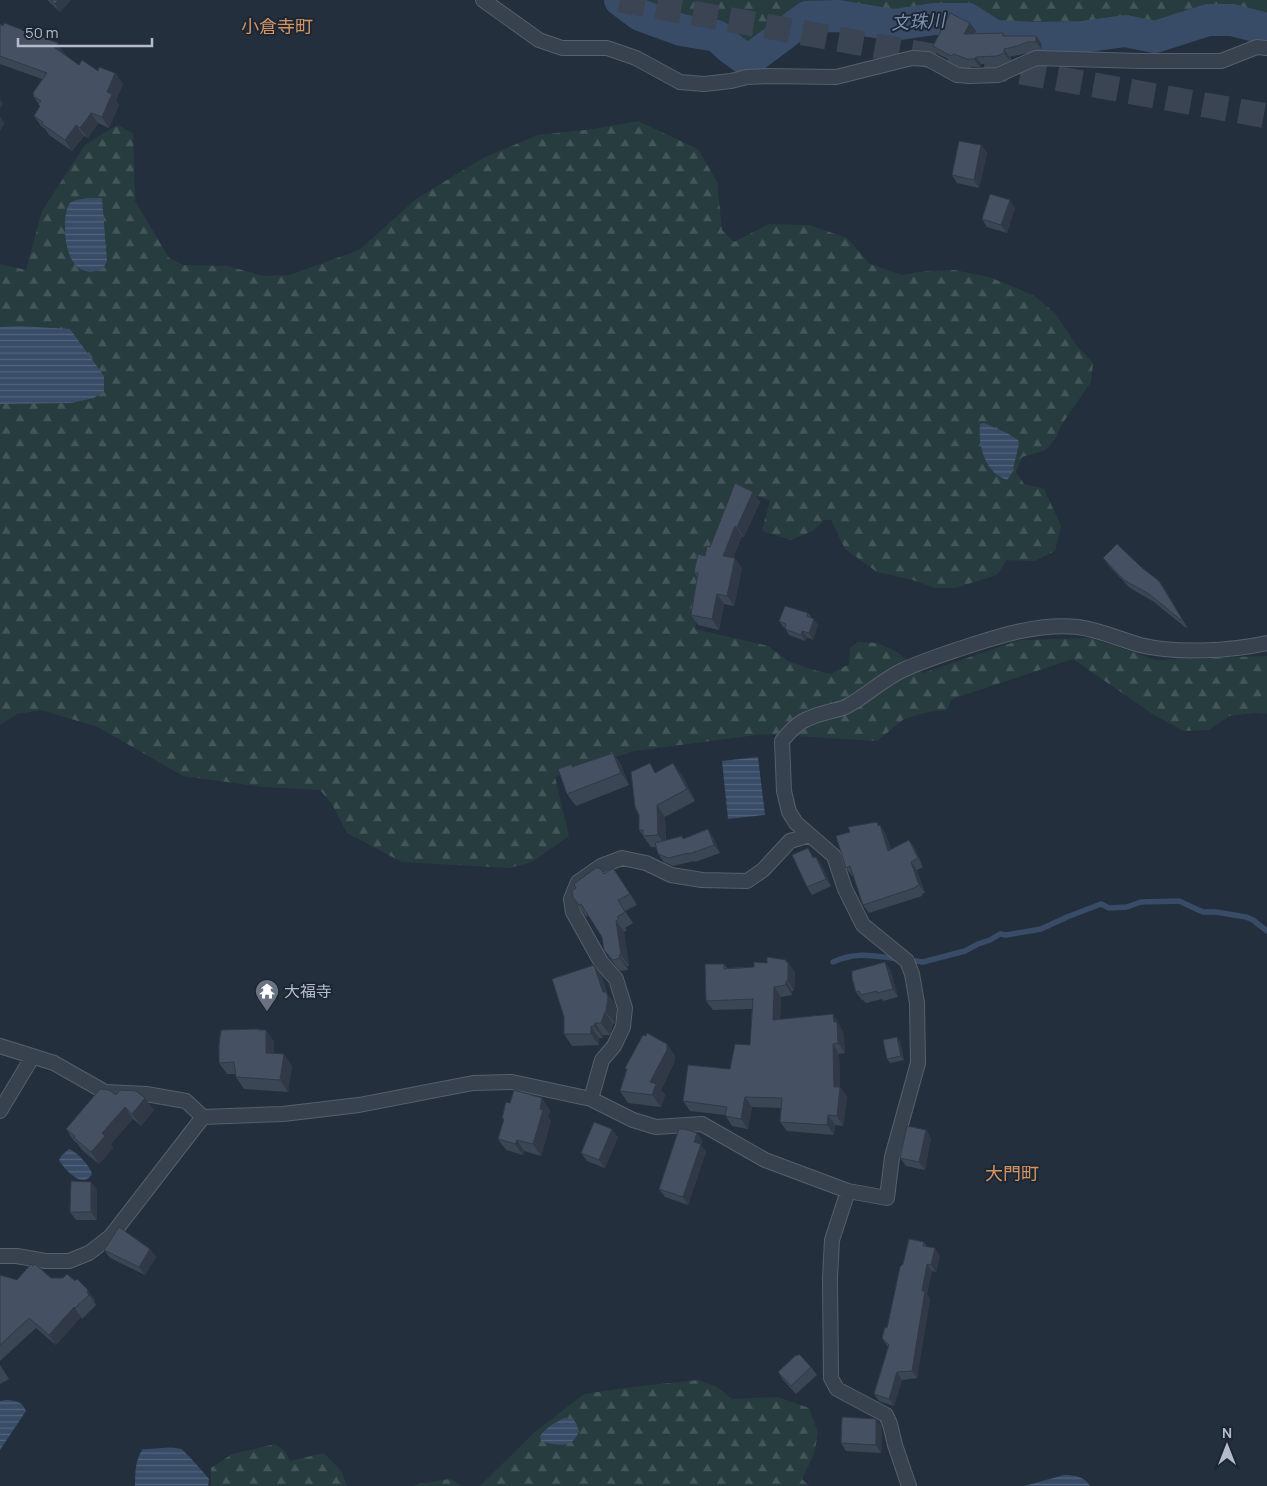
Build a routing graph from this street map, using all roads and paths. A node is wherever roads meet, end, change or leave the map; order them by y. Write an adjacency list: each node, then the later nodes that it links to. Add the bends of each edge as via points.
1 (483, 0): 2 (street, via 539,40 562,48 607,48 636,58 680,82 704,84 747,77 836,77 912,58 928,59 957,75 970,76 998,75 1036,58 1221,61 1257,47)
2 (1267, 48)
3 (1267, 643): 4 (street, via 1170,651 1094,630 1046,626 996,637 902,670 847,706 810,716 793,727 782,741 784,791 789,812)
4 (810, 835): 7 (street, via 790,841 763,870 747,881 702,880 671,875 646,863 622,858 601,866 578,882 571,899 573,912 601,962 616,979 625,1008 623,1027 614,1046 602,1060); 10 (street, via 834,856 845,889 863,925 907,961 917,1002 918,1063 892,1156 887,1198)
5 (0, 1046): 6 (street)
6 (33, 1056): 8 (street); 9 (street, via 54,1063 105,1092 146,1094 186,1101)
7 (591, 1100): 9 (street, via 512,1082 473,1083 350,1106 283,1114); 10 (street, via 656,1127 702,1124 765,1160)
8 (0, 1111)
9 (203, 1117): 11 (street, via 112,1236 89,1253 69,1261 45,1262)
10 (848, 1191): 12 (street, via 832,1240 831,1378 836,1389 886,1415)
11 (0, 1256)
12 (909, 1486)

